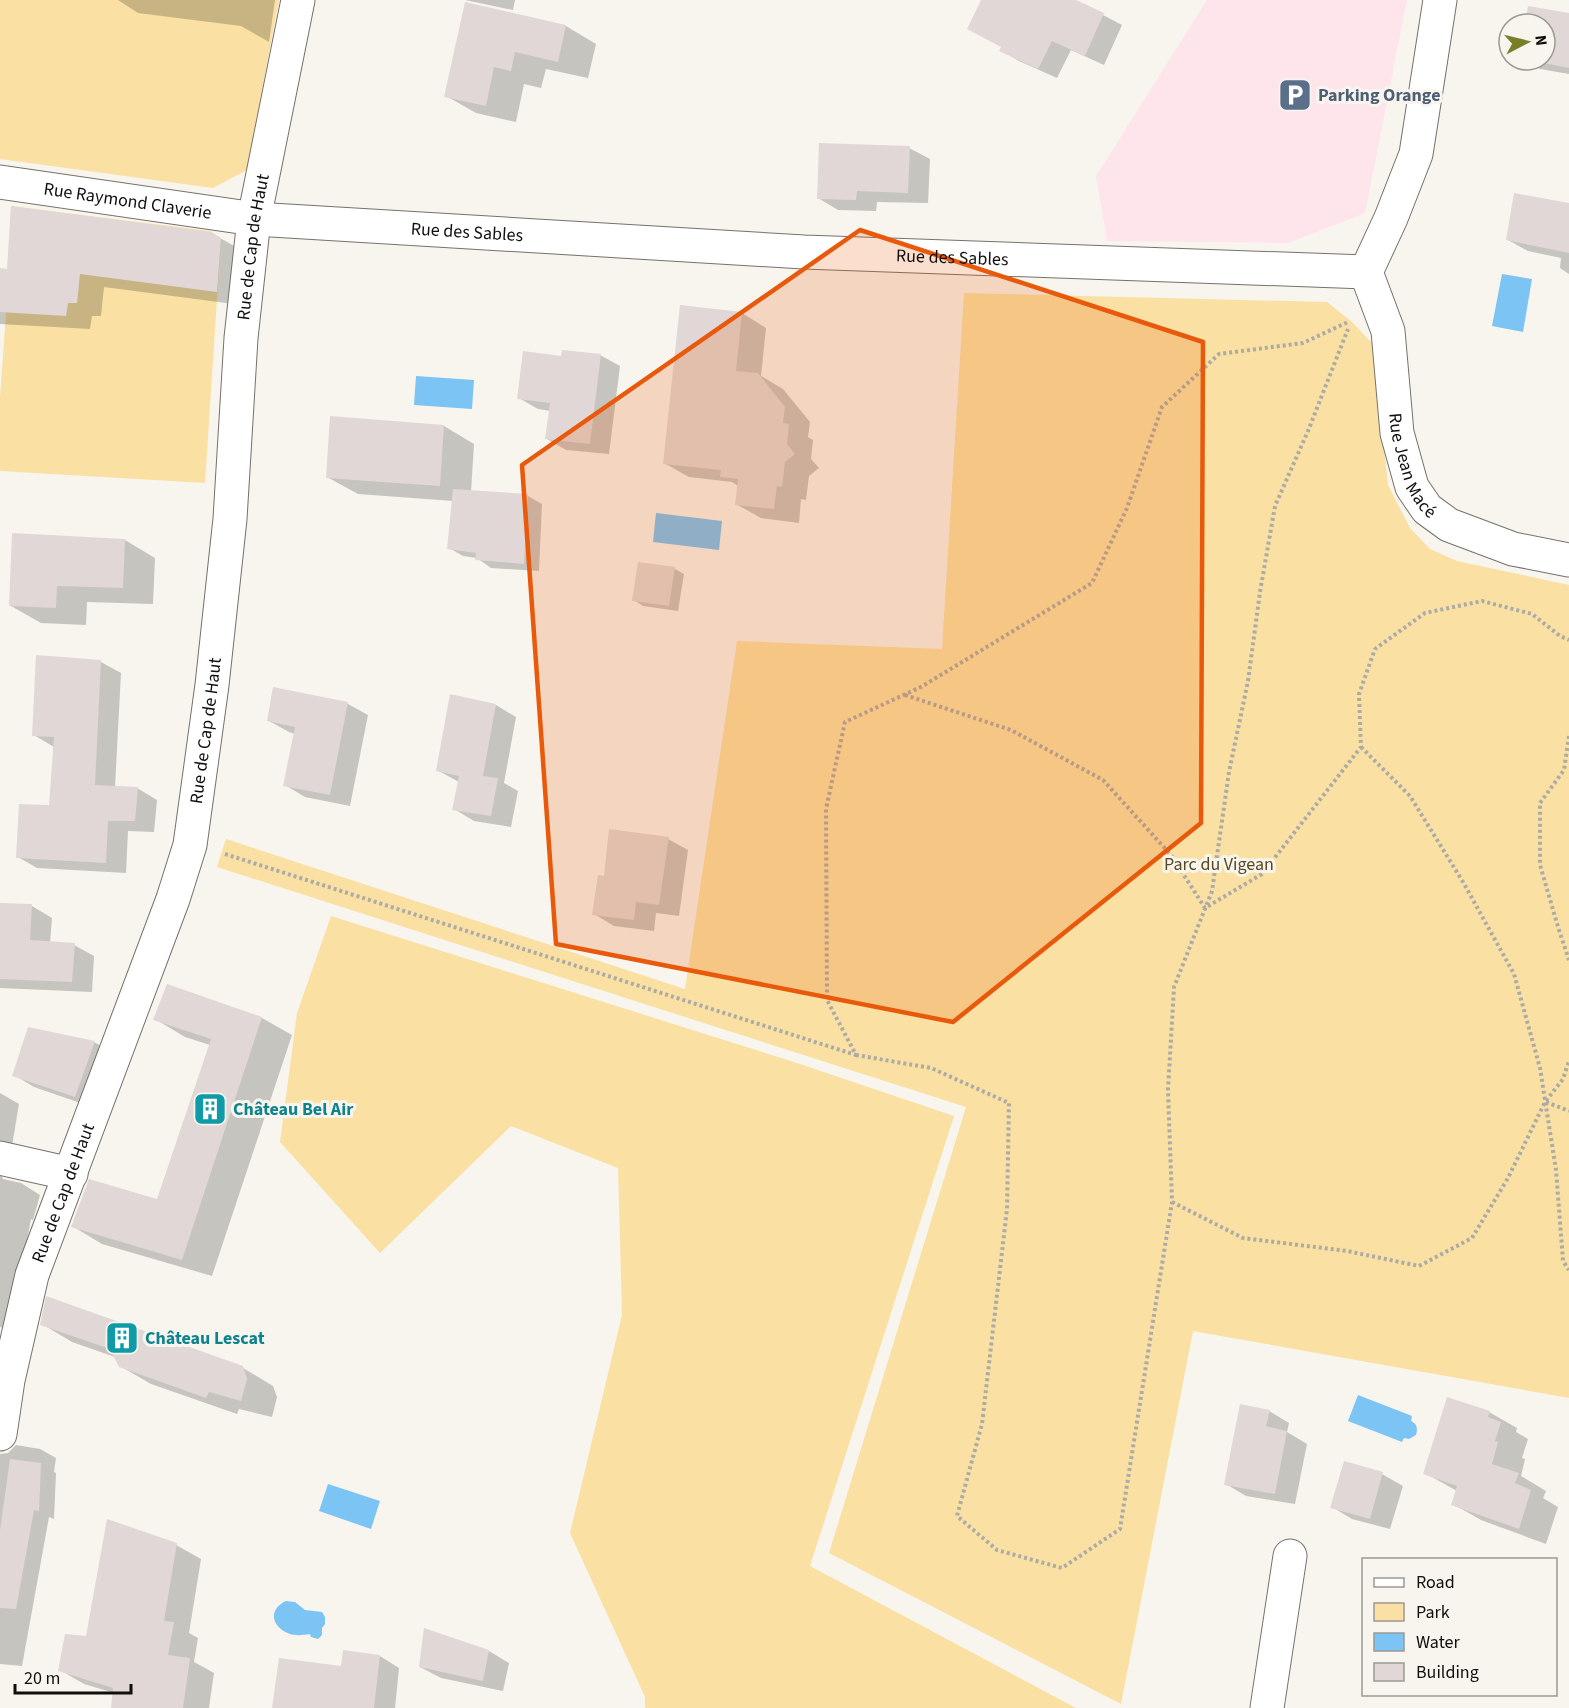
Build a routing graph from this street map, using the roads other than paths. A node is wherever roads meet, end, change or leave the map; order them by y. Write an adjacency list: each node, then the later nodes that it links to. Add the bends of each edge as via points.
1 (298, 0): 4 (street, Rue de Cap de Haut)
2 (1440, 0): 5 (street, via 1416,154)
3 (0, 182): 4 (street, Rue Raymond Claverie)
4 (254, 219): 5 (street, Rue des Sables, via 804,252); 8 (street, Rue de Cap de Haut, via 241,338 229,531 190,845)
5 (1366, 272): 6 (street, Rue Jean Macé, via 1388,331 1397,433 1412,487 1427,509 1449,525 1513,549)
6 (1569, 560)
7 (0, 1158): 8 (street)
8 (70, 1174): 9 (street, Rue de Cap de Haut, via 32,1275)
9 (4, 1379): 10 (street, Rue de Cap de Haut)
10 (0, 1434)
11 (1290, 1556): 12 (street)
12 (1267, 1708)

